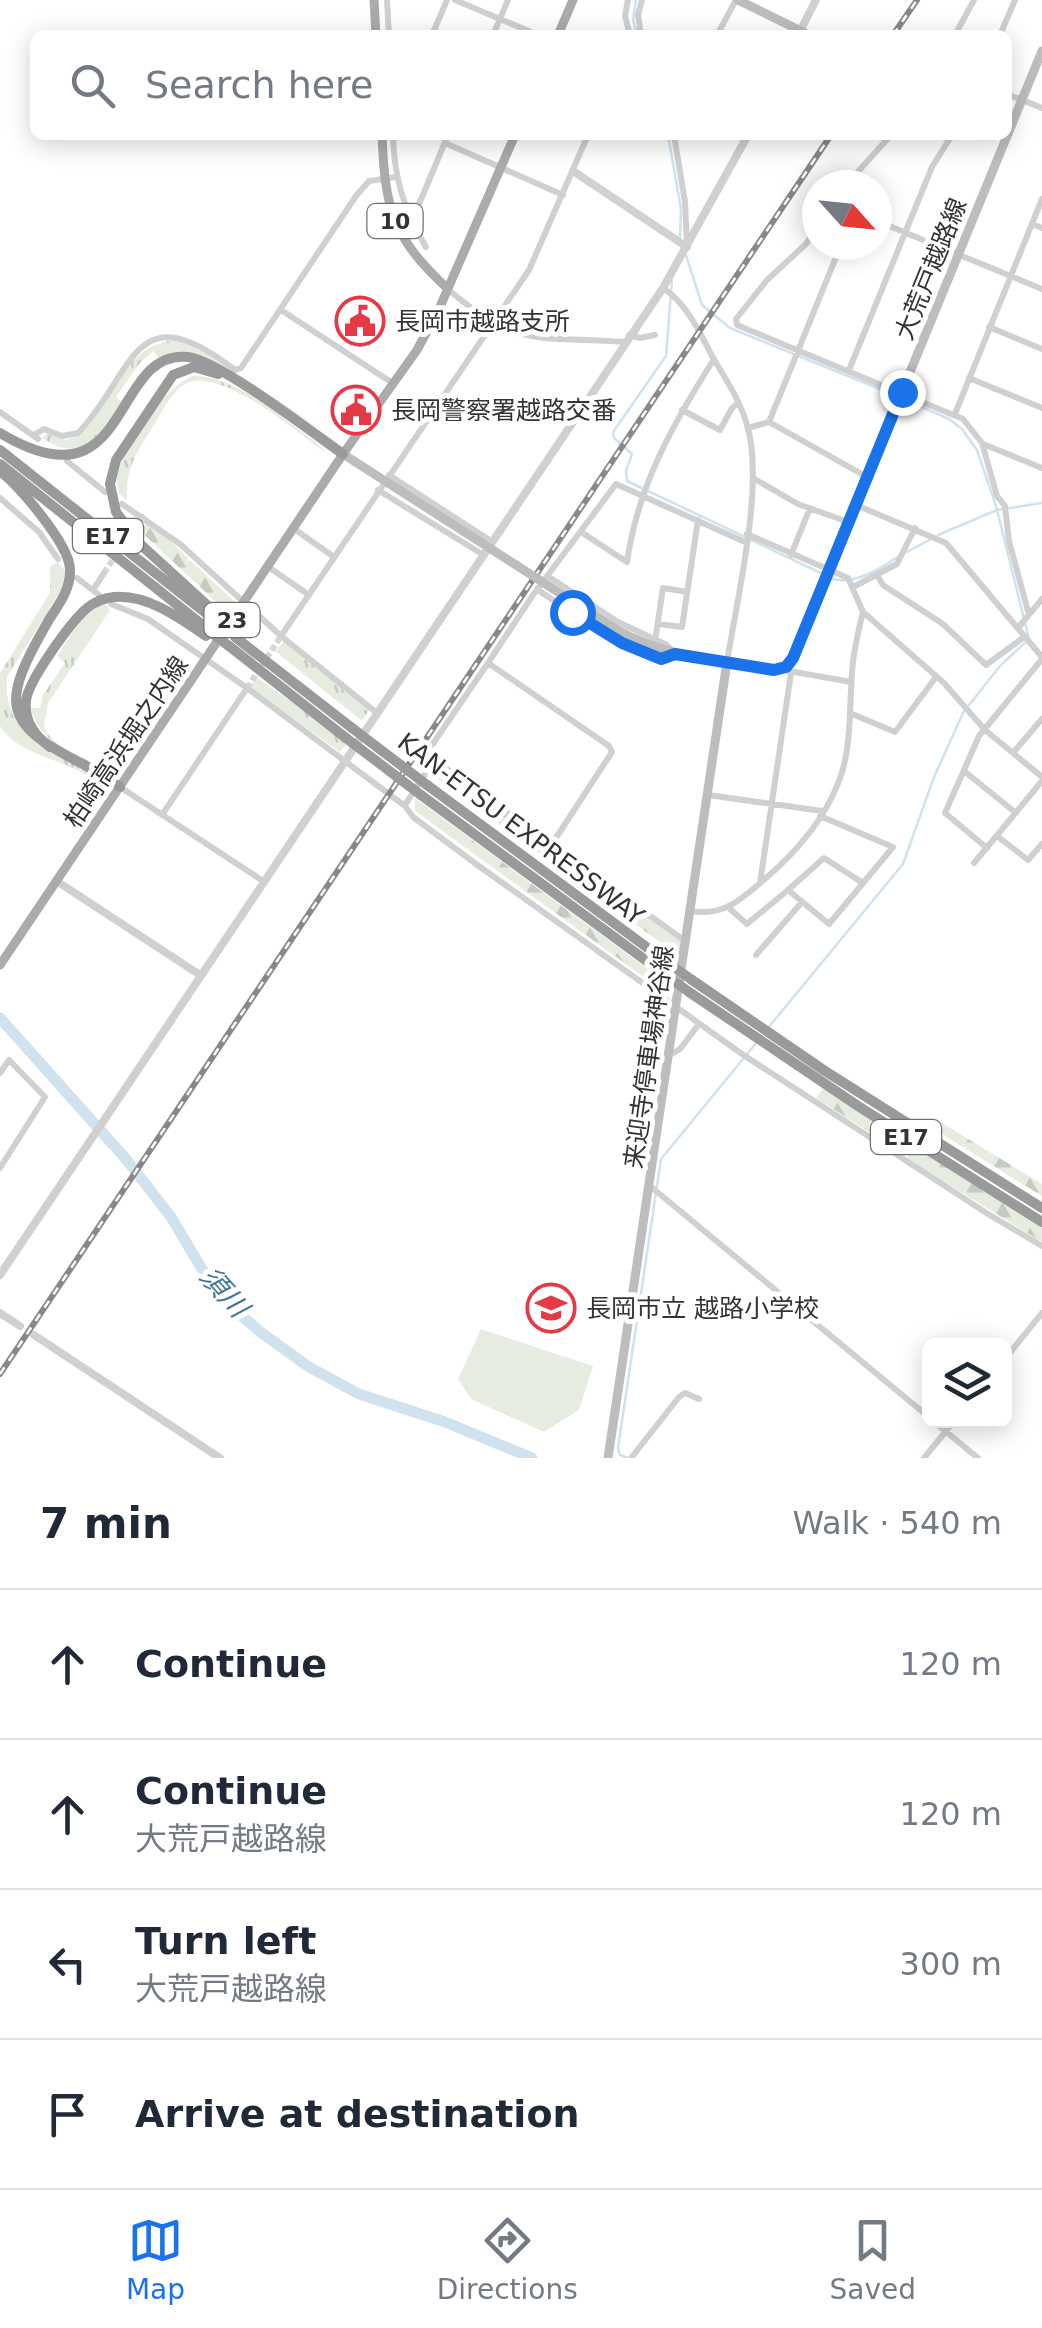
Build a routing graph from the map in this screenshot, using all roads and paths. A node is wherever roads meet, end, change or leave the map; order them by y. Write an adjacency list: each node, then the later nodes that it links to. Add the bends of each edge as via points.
1 (374, 0): 14 (main road)
2 (388, 0): 15 (street)
3 (447, 0): 16 (street)
4 (455, 0): 13 (street)
5 (508, 0): 13 (street)
6 (573, 0): 19 (main road)
7 (628, 0): 20 (street, via 625,16)
8 (642, 0): 21 (street)
9 (737, 0): 22 (street); 23 (main road)
10 (816, 0): 24 (street)
11 (974, 0): 25 (street)
12 (1015, 0): 26 (street)
13 (500, 19): 17 (street); 18 (street)
14 (376, 30)
15 (389, 30)
16 (434, 30)
17 (495, 30)
18 (526, 30)
19 (560, 30)
20 (634, 30)
21 (636, 30)
22 (720, 30)
23 (794, 30)
24 (804, 30)
25 (958, 30)
26 (1002, 30)
27 (1042, 51): 29 (main road, 大荒戸越路線)
28 (1012, 96): 29 (street)
29 (1022, 100): 30 (street); 31 (main road, 大荒戸越路線)
30 (1042, 108)
31 (1012, 124)
32 (382, 140): 47 (main road, 10)
33 (393, 140): 46 (street)
34 (447, 140): 50 (street)
35 (449, 140): 43 (street)
36 (513, 140): 43 (main road, 柏崎高浜堀之内線)
37 (586, 140): 45 (street)
38 (675, 140): 56 (street)
39 (745, 140): 56 (street)
40 (886, 140): 44 (street)
41 (949, 140): 54 (street)
42 (1006, 140): 58 (main road, 大荒戸越路線)
43 (502, 167): 48 (street); 62 (main road, 柏崎高浜堀之内線)
44 (860, 170)
45 (572, 171): 48 (street); 56 (street)
46 (396, 177): 47 (street); 50 (street)
47 (383, 180): 62 (main road, 10, via 408,246); 64 (street, via 369,181 356,196)
48 (563, 195): 65 (street, via 536,258)
49 (1042, 199): 51 (street)
50 (411, 222): 55 (street)
51 (1032, 224): 53 (street); 60 (street)
52 (892, 227): 54 (street)
53 (1042, 228)
54 (906, 233): 58 (street); 72 (street)
55 (426, 247)
56 (687, 248): 61 (street)
57 (802, 248): 70 (street, via 736,320)
58 (959, 254): 60 (street); 75 (main road, 大荒戸越路線)
59 (836, 260): 70 (street)
60 (1011, 276): 63 (street); 66 (street)
61 (663, 288): 68 (street); 71 (street, via 678,298)
62 (448, 289): 65 (street); 74 (main road, 柏崎高浜堀之内線 / 23)
63 (1042, 289)
64 (280, 310): 74 (street); 80 (street, via 238,370 195,342 153,341 132,356 78,433 44,429 36,437)
65 (492, 323): 68 (street, via 544,340); 93 (street)
66 (989, 327): 69 (street); 73 (street)
67 (655, 335): 68 (street)
68 (627, 339): 108 (street)
69 (1042, 349)
70 (799, 350): 72 (street); 82 (street)
71 (714, 358): 77 (street); 79 (street)
72 (849, 370): 75 (street)
73 (968, 378): 78 (street); 81 (street)
74 (394, 384): 87 (main road, 柏崎高浜堀之内線 / 23)
75 (902, 392): 81 (street); 91 (main road, 大荒戸越路線)
76 (259, 397): 84 (highway, via 202,360 176,356 151,369 108,431 80,452 48,454); 87 (highway); 129 (highway, via 218,374 180,370 139,423 110,476 112,503 140,544)
77 (738, 403): 79 (street, via 720,430); 83 (street)
78 (1042, 408)
79 (682, 410): 95 (street)
80 (0, 412)
81 (955, 414): 85 (street)
82 (769, 422): 83 (street); 91 (street)
83 (748, 428): 92 (street)
84 (0, 433)
85 (982, 443): 90 (street); 127 (street, via 996,496 1005,506)
86 (0, 450): 129 (highway, KAN-ETSU EXPRESSWAY / E17)
87 (343, 454): 93 (main road); 104 (main road, 柏崎高浜堀之内線 / 23)
88 (67, 461): 94 (street)
89 (0, 467): 129 (highway, KAN-ETSU EXPRESSWAY / E17); 144 (highway, via 58,537 70,570 66,593)
90 (1042, 468)
91 (868, 477): 98 (main road, 大荒戸越路線)
92 (753, 478): 99 (street); 107 (street)
93 (384, 482): 108 (street); 109 (street); 111 (street); 135 (main road, bridge, via 614,628)
94 (106, 492)
95 (642, 493): 101 (street); 106 (street, via 616,484); 106 (street, via 627,562)
96 (0, 498): 112 (street)
97 (122, 504): 100 (street)
98 (856, 504): 102 (main road, 大荒戸越路線); 105 (street)
99 (810, 508): 102 (street); 110 (street)
100 (142, 517): 103 (street); 125 (street)
101 (698, 520): 107 (street); 121 (street)
102 (849, 522): 114 (main road, 大荒戸越路線)
103 (136, 525)
104 (293, 528): 111 (street); 113 (main road, 柏崎高浜堀之内線 / 23)
105 (915, 528): 116 (street, via 902,559); 130 (street, via 946,543)
106 (581, 531): 117 (street)
107 (746, 538): 110 (street); 138 (street)
108 (491, 541): 109 (street)
109 (482, 554): 145 (street)
110 (791, 555): 114 (street)
111 (334, 557): 122 (street)
112 (58, 558)
113 (268, 566): 122 (street); 125 (main road, 柏崎高浜堀之内線 / 23)
114 (829, 571): 119 (street); 140 (main road, 大荒戸越路線)
115 (104, 573): 118 (street, via 96,592)
116 (876, 575): 119 (street); 132 (street, via 986,665)
117 (550, 577): 120 (street); 134 (street)
118 (77, 578)
119 (853, 586): 126 (street)
120 (538, 590): 135 (street, via 638,651 661,659); 139 (street)
121 (688, 592): 128 (street, via 682,628); 128 (street, via 663,588)
122 (309, 594): 131 (street)
123 (1042, 599): 127 (street)
124 (112, 604): 137 (street)
125 (243, 604): 131 (street); 137 (main road, 柏崎高浜堀之内線 / 23)
126 (863, 612): 141 (street); 142 (street)
127 (1030, 615): 130 (street)
128 (658, 624): 134 (street)
129 (213, 626): 133 (highway, bridge); 133 (highway, KAN-ETSU EXPRESSWAY, bridge); 154 (highway, via 136,598 108,598 86,608 32,684 26,707 42,741)
130 (1018, 628): 132 (street)
131 (280, 636): 145 (street)
132 (1024, 636): 136 (street)
133 (232, 641): 150 (highway, KAN-ETSU EXPRESSWAY, via 311,711); 150 (highway, KAN-ETSU EXPRESSWAY, via 332,712)
134 (655, 641): 135 (street)
135 (675, 654): 138 (main road)
136 (1042, 658): 149 (street)
137 (206, 659): 143 (street); 157 (main road, 柏崎高浜堀之内線 / 23)
138 (727, 662): 140 (main road); 158 (main road, 来迎寺停車場神谷線)
139 (488, 663): 152 (street, via 428,751); 165 (street, via 612,752)
140 (789, 670): 142 (street); 159 (street)
141 (936, 678): 146 (street, via 895,732); 149 (street)
142 (851, 682): 146 (street)
143 (247, 688): 153 (street); 163 (street)
144 (4, 694)
145 (376, 713): 153 (street)
146 (850, 713): 162 (street, via 840,778)
147 (1042, 719): 151 (street)
148 (9, 722): 154 (highway, via 33,744)
149 (984, 730): 151 (street); 155 (street)
150 (349, 733): 183 (highway, KAN-ETSU EXPRESSWAY, bridge)
151 (1012, 753): 156 (street)
152 (434, 760): 160 (street); 165 (street)
153 (344, 761): 160 (street); 169 (street)
154 (85, 765): 157 (highway)
155 (964, 771): 161 (street); 167 (street, via 946,813)
156 (1042, 779): 161 (street)
157 (120, 787): 163 (street); 170 (main road, 柏崎高浜堀之内線 / 23)
158 (708, 795): 159 (street); 176 (main road, 来迎寺停車場神谷線)
159 (772, 804): 162 (street); 172 (street)
160 (404, 806): 181 (street)
161 (1016, 813): 164 (street)
162 (821, 814): 171 (street, via 894,847); 172 (street, via 803,844)
163 (162, 815): 169 (street)
164 (997, 836): 166 (street, via 1028,860); 167 (street)
165 (552, 844): 177 (street)
166 (1042, 844)
167 (987, 848): 168 (street)
168 (974, 863)
169 (264, 881): 180 (street)
170 (58, 882): 179 (main road, 柏崎高浜堀之内線 / 23); 180 (street)
171 (863, 883): 173 (street, via 824,858); 174 (street, via 829,924)
172 (760, 884): 175 (street)
173 (788, 890): 174 (street); 175 (street, via 748,924)
174 (802, 902): 178 (street)
175 (728, 908): 176 (street)
176 (690, 912): 177 (main road, 来迎寺停車場神谷線)
177 (686, 942): 181 (main road, 来迎寺停車場神谷線)
178 (756, 955)
179 (0, 965)
180 (200, 975): 191 (street)
181 (676, 1008): 182 (street); 184 (main road, 来迎寺停車場神谷線)
182 (699, 1024): 184 (street); 190 (street)
183 (776, 1045): 188 (highway, KAN-ETSU EXPRESSWAY / E17); 189 (highway, KAN-ETSU EXPRESSWAY / E17)
184 (670, 1056): 187 (main road, 来迎寺停車場神谷線)
185 (0, 1073): 186 (street, via 9,1060 46,1096)
186 (0, 1168)
187 (650, 1186): 198 (street); 203 (main road, 来迎寺停車場神谷線)
188 (1042, 1208)
189 (1042, 1222)
190 (1042, 1246)
191 (0, 1274)
192 (0, 1313): 194 (street)
193 (1042, 1314): 196 (street)
194 (20, 1326)
195 (34, 1335): 202 (street)
196 (1012, 1350)
197 (699, 1400): 204 (street, via 679,1397)
198 (922, 1412)
199 (941, 1428): 201 (street)
200 (949, 1428): 201 (street)
201 (946, 1432): 205 (street); 206 (street)
202 (220, 1458)
203 (608, 1458)
204 (631, 1458)
205 (924, 1458)
206 (978, 1458)

